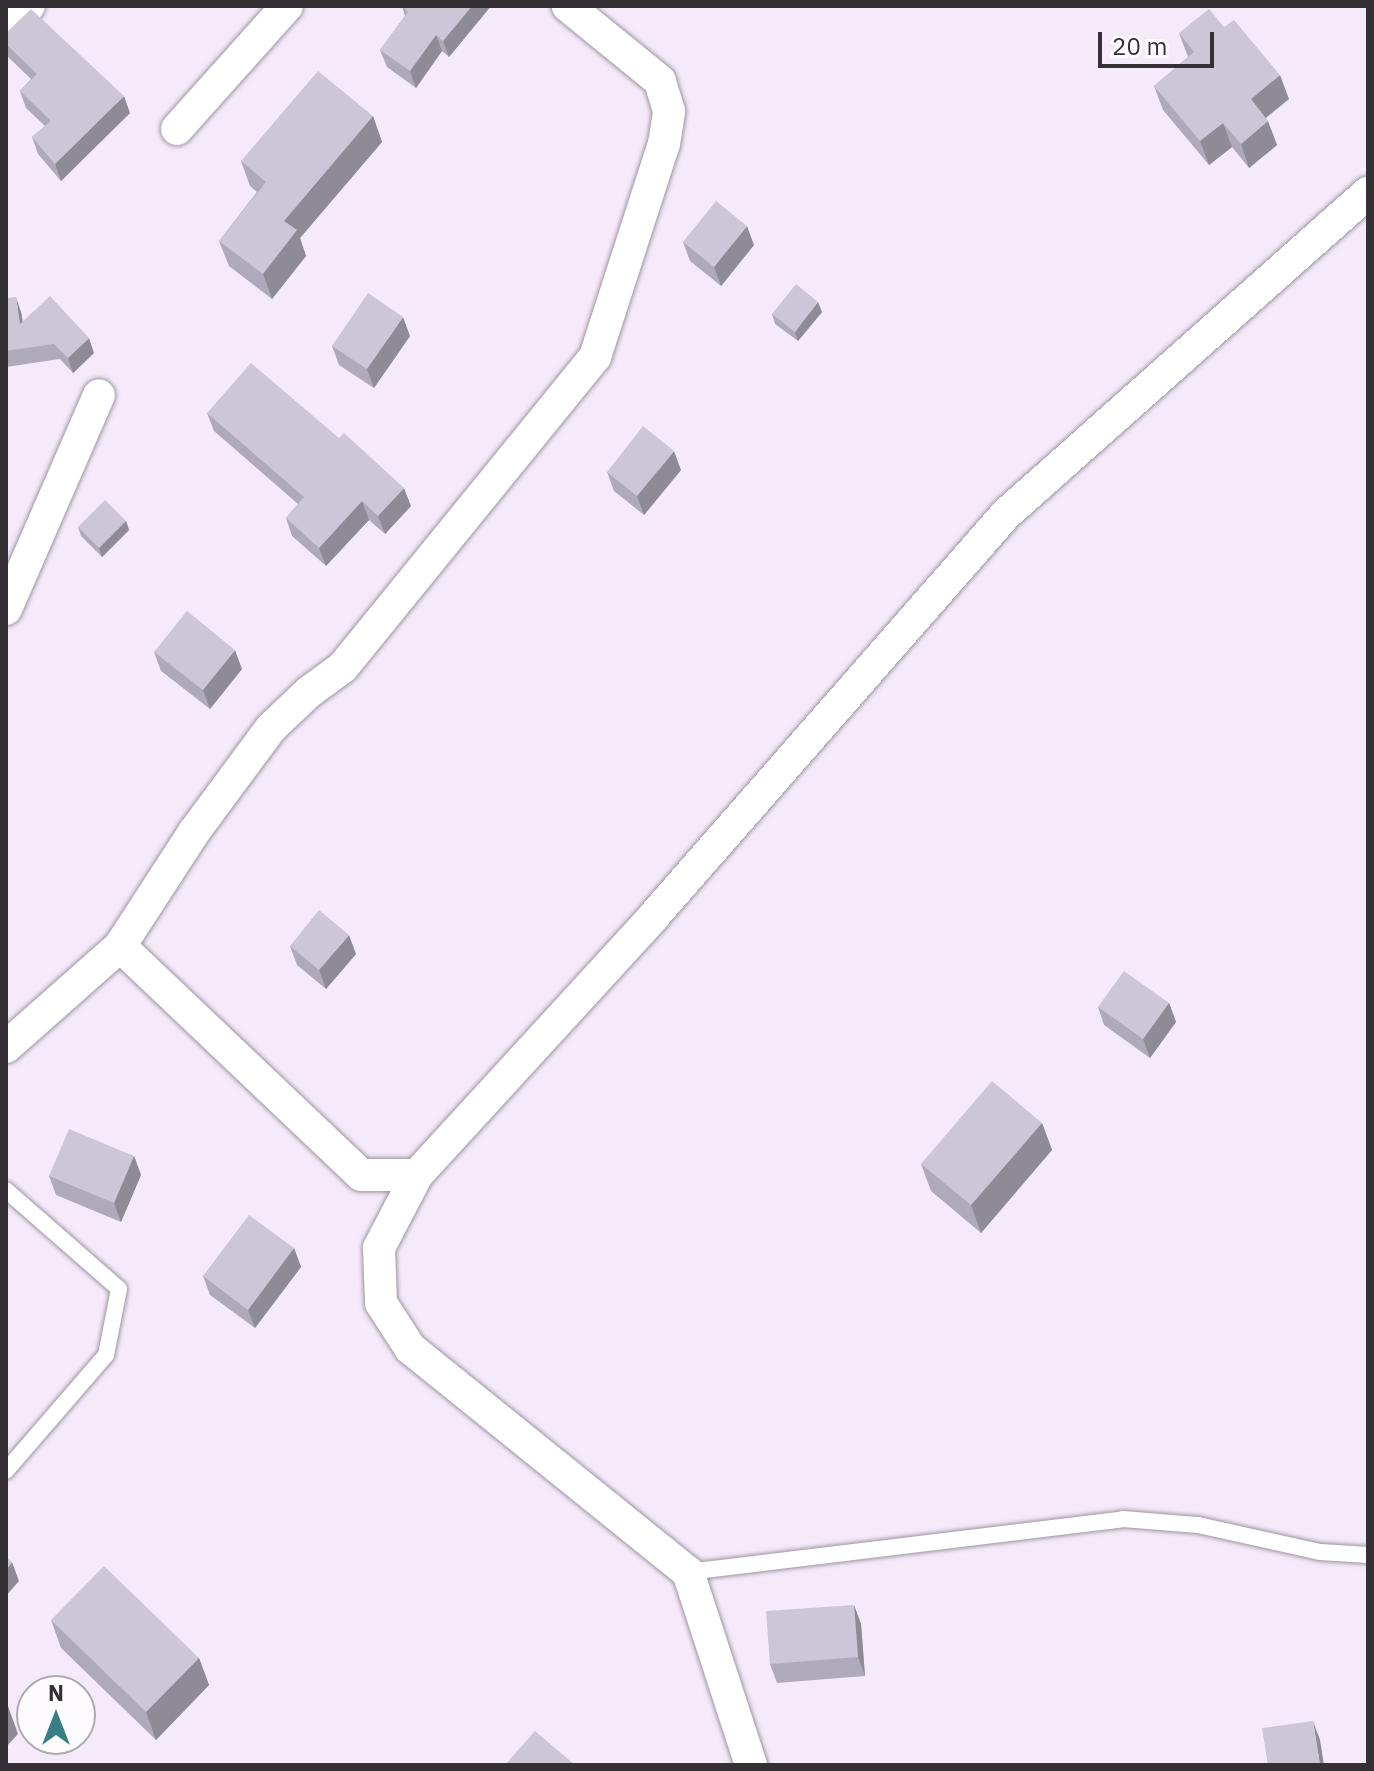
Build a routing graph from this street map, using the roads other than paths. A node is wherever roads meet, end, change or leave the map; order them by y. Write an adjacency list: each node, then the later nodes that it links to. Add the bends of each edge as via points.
1 (29, 6): 4 (street)
2 (287, 6): 5 (street)
3 (568, 6): 9 (street, via 660,81 669,111 664,144 595,357 343,667 271,728 194,832)
4 (6, 32)
5 (177, 129)
6 (1368, 193): 11 (street, via 1006,514 653,917)
7 (99, 395): 8 (street)
8 (6, 609)
9 (120, 946): 10 (street); 11 (street, via 361,1175)
10 (6, 1047)
11 (417, 1175): 15 (street, via 379,1248 381,1303 410,1348)
12 (6, 1190): 13 (lane, via 119,1289 106,1355)
13 (6, 1471)
14 (1368, 1555): 15 (lane, via 1320,1552 1198,1525 1123,1519)
15 (688, 1572): 16 (street)
16 (751, 1765)

